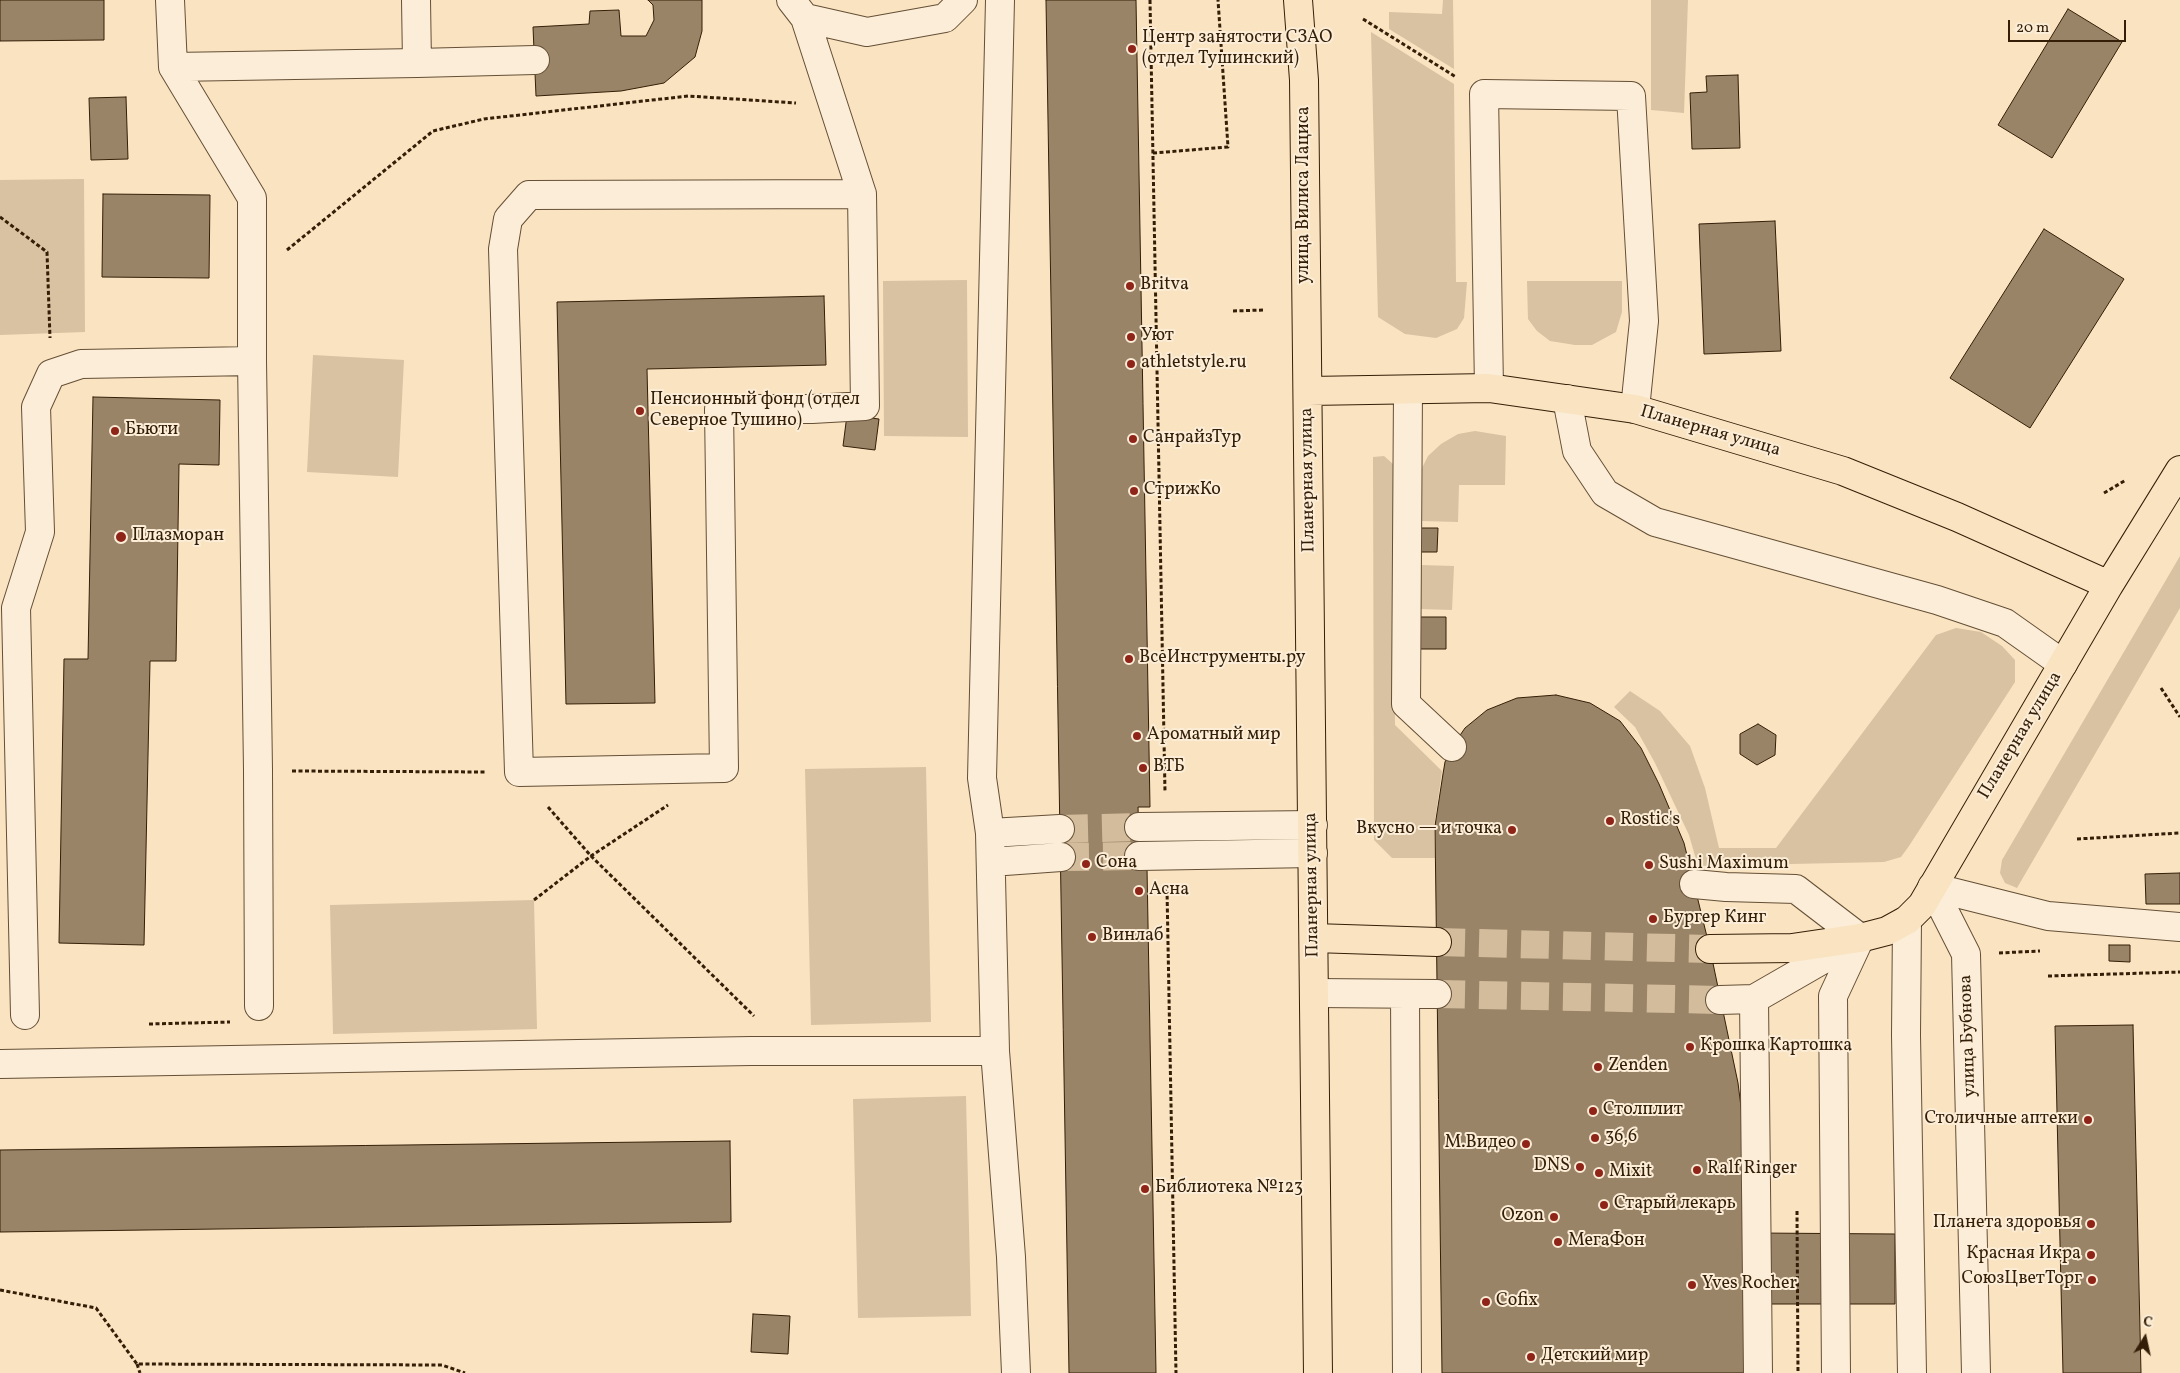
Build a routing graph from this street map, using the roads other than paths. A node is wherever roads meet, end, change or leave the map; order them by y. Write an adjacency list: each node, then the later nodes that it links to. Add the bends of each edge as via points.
1 (170, 0): 9 (street)
2 (416, 0): 8 (street)
3 (963, 0): 6 (street, via 945,18 867,32)
4 (1000, 0): 24 (street, via 982,778)
5 (1298, 0): 14 (main road, улица Вилиса Лациса, via 1304,80)
6 (798, 9): 10 (street)
7 (535, 60): 8 (street)
8 (417, 63): 9 (street)
9 (173, 67): 11 (street, via 252,198)
10 (862, 194): 10 (street, via 865,406 719,409 724,768 519,772 503,249 508,219 529,195)
11 (252, 361): 42 (street); 43 (street, via 81,364 52,374 36,407 40,532 16,608)
12 (1489, 388): 13 (main road, Планерная улица); 15 (main road, Планерная улица); 16 (street, via 1484,94 1631,96 1644,321)
13 (1408, 390): 14 (main road, Планерная улица); 20 (street, via 1406,704)
14 (1309, 391): 21 (main road, Планерная улица)
15 (1567, 399): 16 (main road, Планерная улица); 19 (street, via 1577,451 1605,493 1655,522 1988,617 2005,623)
16 (1635, 409): 18 (main road, Планерная улица, via 1843,471)
17 (2180, 470): 18 (main road, Планерная улица)
18 (2110, 585): 19 (main road, Планерная улица)
19 (2063, 664): 30 (main road, Планерная улица)
20 (1452, 747)
21 (1312, 825): 22 (street); 25 (main road, Планерная улица)
22 (1152, 827)
23 (1060, 829): 24 (street)
24 (990, 833): 28 (street)
25 (1313, 853): 26 (street); 33 (main road, Планерная улица)
26 (1140, 856)
27 (1061, 857): 28 (street)
28 (991, 862): 44 (street)
29 (1694, 884): 34 (street, via 1796,889)
30 (1932, 887): 31 (main road, Планерная улица, via 1922,905); 32 (street, via 2048,916); 52 (street, улица Бубнова, via 1966,954)
31 (1907, 920): 34 (main road); 51 (street)
32 (2180, 927)
33 (1314, 938): 35 (main road); 37 (main road, Планерная улица)
34 (1860, 938): 36 (main road, via 1792,948); 40 (street); 50 (street, via 1833,996)
35 (1437, 942)
36 (1710, 948)
37 (1315, 993): 38 (street); 47 (main road, Планерная улица)
38 (1405, 994): 39 (street); 48 (street)
39 (1437, 994)
40 (1754, 999): 41 (street); 49 (street)
41 (1720, 1000)
42 (259, 1006)
43 (25, 1015)
44 (995, 1051): 45 (street, via 791,1051); 46 (street, via 1011,1257)
45 (0, 1064)
46 (1016, 1373)
47 (1318, 1373)
48 (1407, 1373)
49 (1758, 1373)
50 (1836, 1373)
51 (1912, 1373)
52 (1976, 1373)

